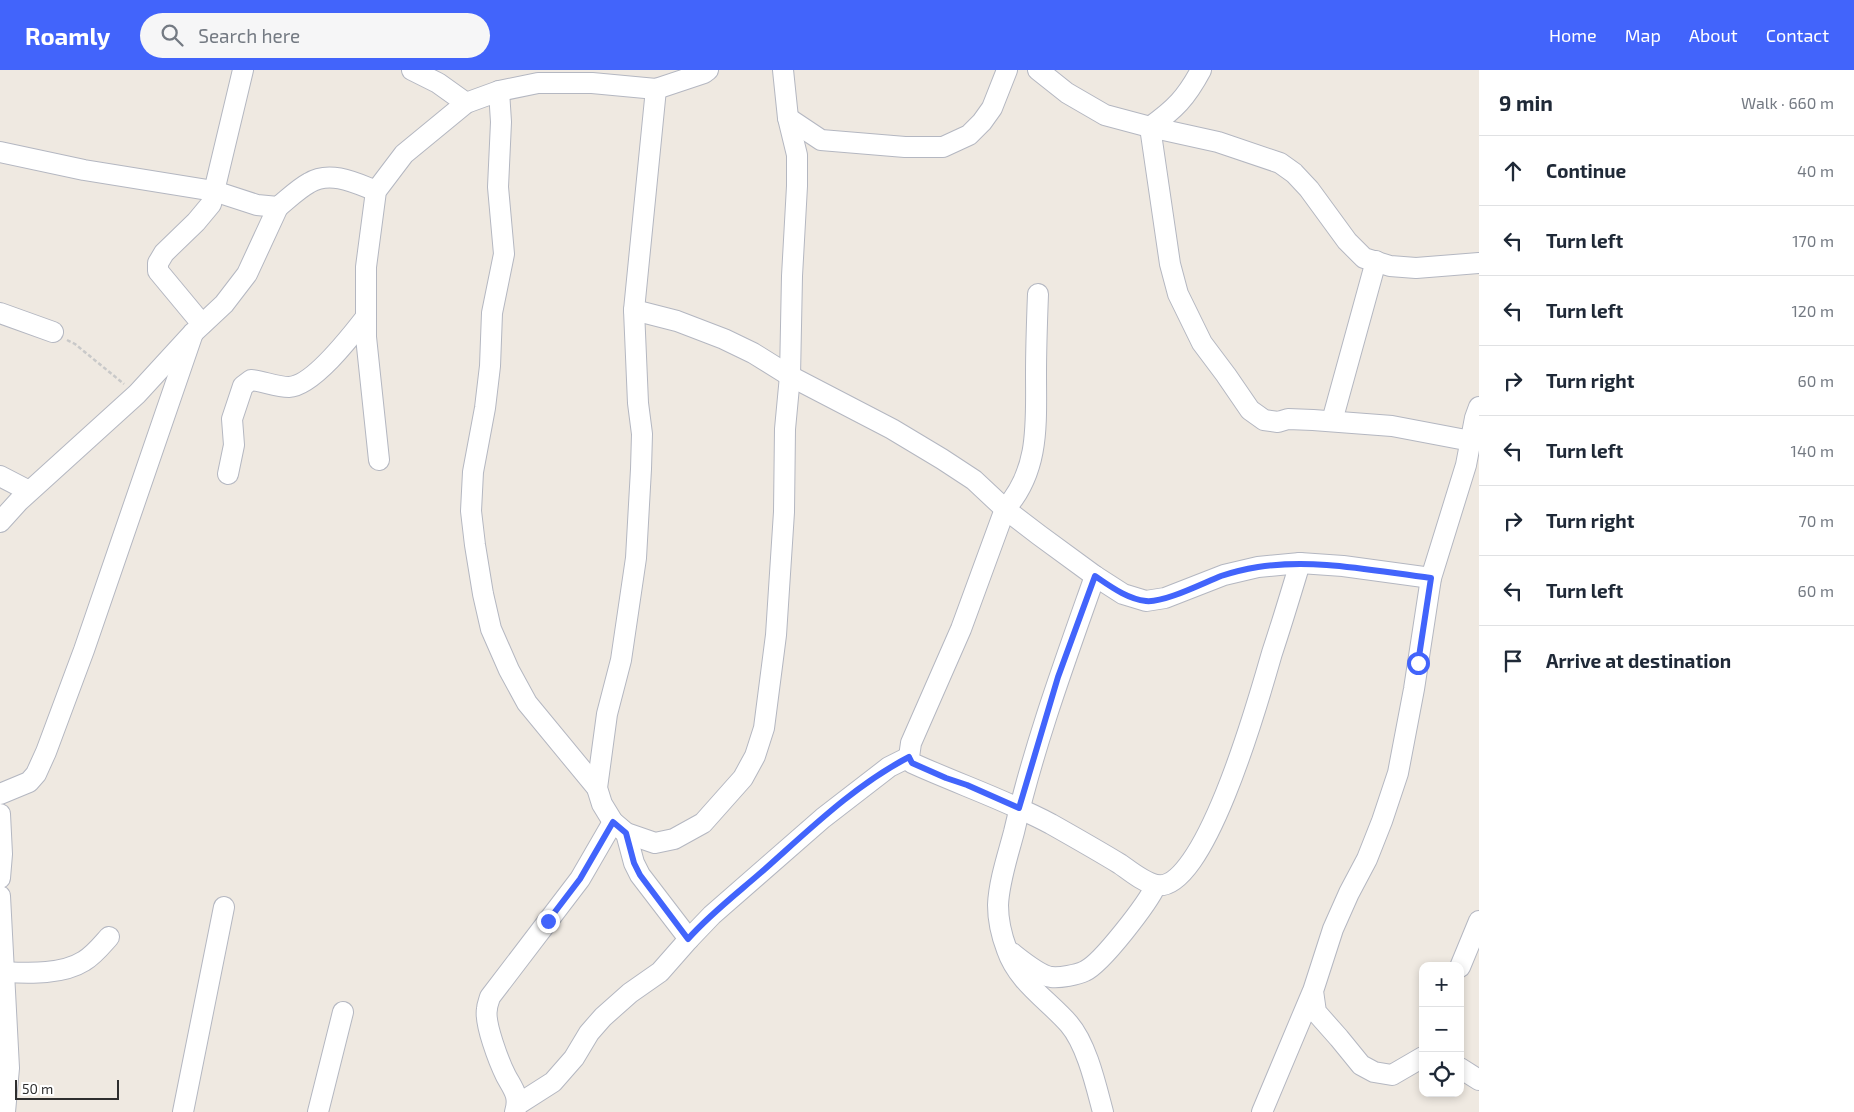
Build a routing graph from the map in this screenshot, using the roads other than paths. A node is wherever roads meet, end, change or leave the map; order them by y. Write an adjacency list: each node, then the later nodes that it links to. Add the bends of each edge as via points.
1 (243, 70): 14 (street)
2 (412, 70): 10 (street)
3 (708, 70): 8 (street)
4 (783, 70): 11 (street)
5 (1007, 70): 11 (street, via 992,108 982,122 969,135 943,147 906,148 822,140)
6 (1038, 70): 12 (street, via 1067,93 1105,114)
7 (1201, 70): 12 (street, via 1192,88 1173,111)
8 (656, 90): 9 (street, via 583,83 538,84); 20 (street)
9 (499, 91): 10 (street); 39 (street, via 498,187 504,254 492,313 486,408 473,472 475,545 491,629 509,670 528,703)
10 (466, 103): 15 (street, via 404,154)
11 (788, 118): 25 (street, via 797,156)
12 (1150, 127): 17 (street, via 1218,142 1280,163 1309,189 1347,241 1364,258); 27 (street, via 1170,264 1178,294 1202,343 1250,410 1264,420)
13 (0, 152): 14 (street, via 84,170)
14 (214, 191): 16 (street, via 257,205); 23 (street, via 205,212 171,244 158,262 158,271)
15 (376, 191): 16 (street, via 342,179 324,177 310,182); 22 (street, via 366,267)
16 (278, 207): 23 (street, via 247,274 224,304)
17 (1376, 261): 18 (street, via 1390,266 1416,268); 27 (street)
18 (1479, 263)
19 (1038, 294): 33 (street, via 1035,441 1024,481)
20 (634, 310): 25 (street, via 677,321 724,339); 39 (street, via 642,434 636,558)
21 (0, 313): 24 (street)
22 (366, 317): 29 (street); 30 (street, via 342,349 302,382 290,387 251,380 243,386 232,419 234,445)
23 (197, 329): 32 (street, via 137,394); 40 (street, via 46,752 29,782)
24 (53, 332)
25 (790, 376): 33 (street, via 942,458 974,480); 43 (street, via 776,635 764,728 756,756 743,778 703,823 674,839 655,843)
26 (1479, 407): 28 (street)
27 (1332, 421): 28 (street, via 1392,426)
28 (1471, 442): 37 (street)
29 (378, 460)
30 (228, 474)
31 (0, 476): 32 (street)
32 (29, 491): 34 (street)
33 (1005, 509): 36 (street); 38 (street, via 961,629 911,743)
34 (0, 522)
35 (1300, 563): 36 (street, via 1258,567 1224,575 1165,598 1146,601 1123,594); 37 (street); 45 (street, via 1260,698 1215,819 1186,868 1168,884)
36 (1095, 576): 41 (street, via 1058,677)
37 (1431, 578): 54 (street, via 1398,773 1367,859 1333,929)
38 (909, 757): 41 (street, via 912,763); 50 (street, via 889,767 823,818)
39 (598, 788): 43 (street, via 602,804)
40 (0, 794)
41 (1019, 808): 45 (street); 51 (street, via 998,906)
42 (0, 814): 44 (street)
43 (619, 827): 50 (street, via 640,875); 59 (street, via 490,997 486,1010 488,1022 506,1077 516,1091)
44 (0, 878)
45 (1156, 885): 51 (street, via 1130,925 1086,971 1051,977)
46 (0, 896): 53 (street)
47 (224, 907): 61 (street)
48 (1479, 921): 52 (street)
49 (108, 936): 53 (street, via 83,962 64,969)
50 (688, 939): 59 (street, via 660,972 630,992 603,1017 553,1082)
51 (1006, 948): 63 (street, via 1012,962 1032,988 1076,1034)
52 (1462, 962)
53 (3, 972): 60 (street, via 9,1068)
54 (1313, 991): 56 (street, via 1316,1012 1360,1065 1374,1072 1392,1075); 64 (street)
55 (343, 1012): 62 (street)
56 (1419, 1058)
57 (1464, 1071): 58 (street)
58 (1479, 1080)
59 (516, 1109)
60 (5, 1112)
61 (183, 1112)
62 (318, 1112)
63 (1103, 1112)
64 (1262, 1112)

